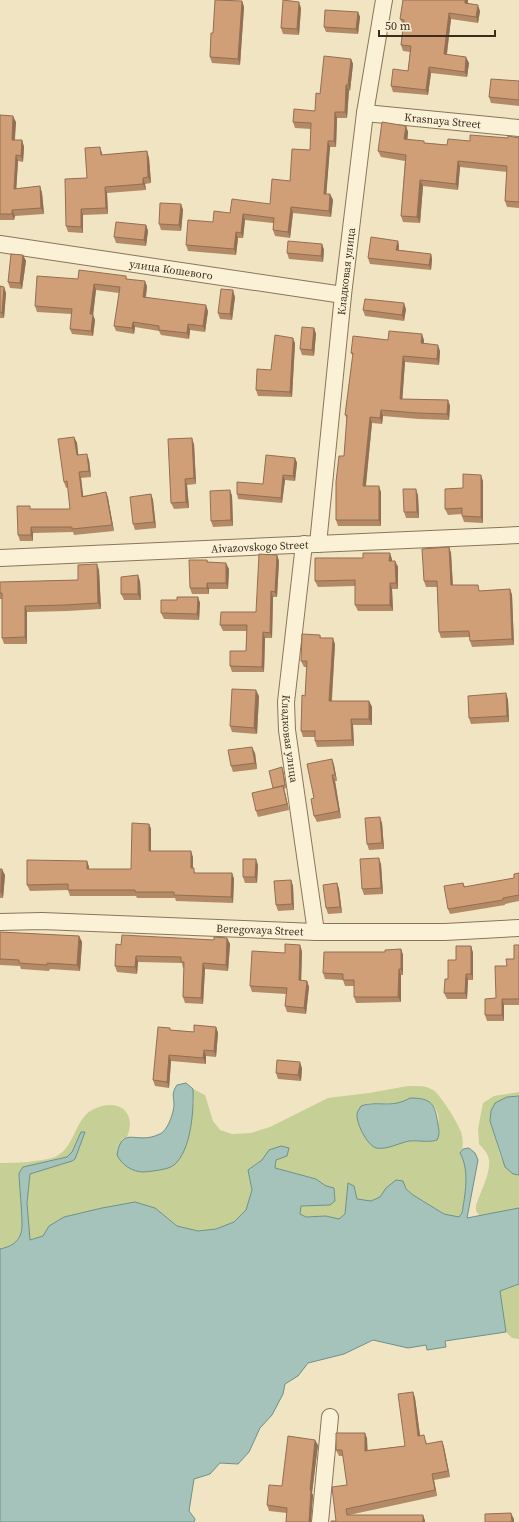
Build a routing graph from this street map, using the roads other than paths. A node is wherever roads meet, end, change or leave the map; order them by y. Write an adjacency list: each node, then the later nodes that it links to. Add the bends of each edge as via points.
1 (384, 0): 2 (street, Кладковая улица)
2 (365, 113): 3 (street, Krasnaya Street); 5 (street, Кладковая улица)
3 (519, 128)
4 (0, 244): 5 (street, улица Кошевого)
5 (343, 295): 7 (street, Кладковая улица)
6 (519, 535): 7 (street, Aivazovskogo Street)
7 (311, 544): 8 (street, Aivazovskogo Street); 11 (street, Кладковая улица, via 286,702 287,730)
8 (0, 558)
9 (0, 922): 11 (street, Beregovaya Street)
10 (519, 928): 11 (street, Beregovaya Street, via 445,932)
11 (316, 932)
12 (330, 1417): 13 (street)
13 (320, 1522)

